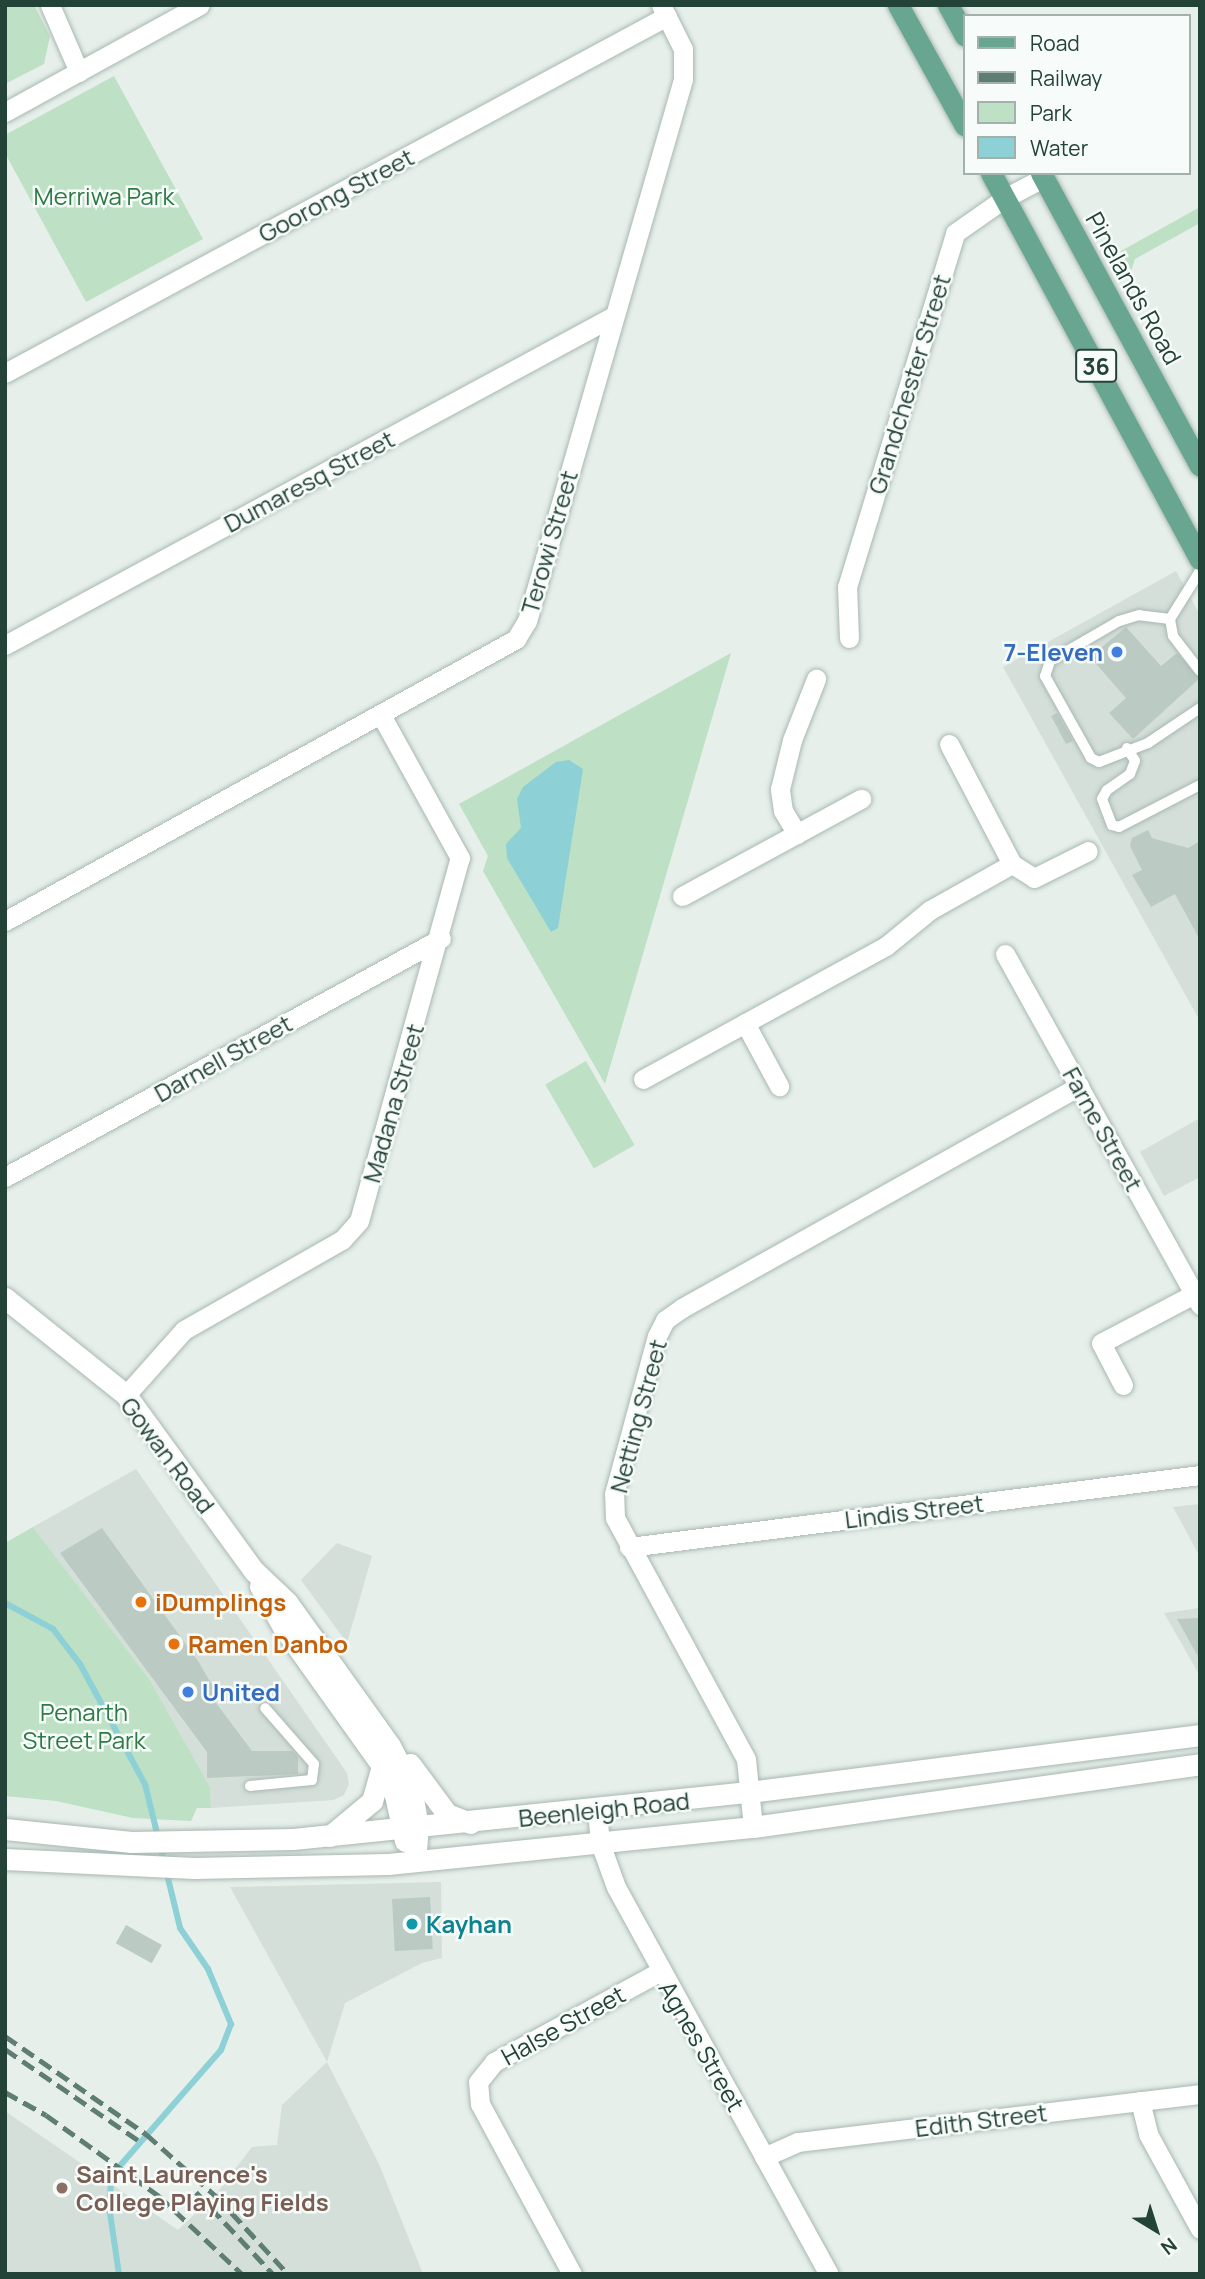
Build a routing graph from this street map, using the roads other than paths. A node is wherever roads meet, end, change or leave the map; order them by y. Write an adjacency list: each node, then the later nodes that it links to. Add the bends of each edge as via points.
1 (50, 5): 7 (street)
2 (200, 5): 7 (street)
3 (898, 5): 9 (main road)
4 (948, 5): 6 (main road)
5 (664, 11): 13 (street, Terowi Street, via 683,49 683,79); 14 (street, Goorong Street)
6 (964, 34)
7 (79, 72): 8 (street)
8 (5, 112)
9 (964, 124)
10 (992, 175): 12 (main road, 36)
11 (1042, 176): 12 (street, Grandchester Street); 15 (main road, Pinelands Road / 36)
12 (1005, 198): 16 (main road, 36); 19 (street, Grandchester Street, via 955,233 847,587)
13 (612, 317): 20 (street, Dumaresq Street); 24 (street, Terowi Street, via 527,621 516,639)
14 (5, 373)
15 (1200, 466)
16 (1200, 559)
17 (1200, 571): 18 (lane)
18 (1170, 619): 21 (lane, via 1173,636); 26 (lane, via 1139,615 1119,621 1050,662 1045,670 1091,758 1107,760)
19 (849, 638)
20 (5, 645)
21 (1200, 671)
22 (816, 679): 29 (street, via 792,740 780,789 783,811)
23 (1200, 708): 26 (lane, via 1169,731)
24 (382, 715): 33 (street, Terowi Street); 34 (street, Madana Street, via 460,858)
25 (949, 744): 31 (street)
26 (1127, 748): 27 (lane, via 1135,761 1130,774 1102,799 1112,825 1119,827)
27 (1200, 785)
28 (861, 799): 29 (street)
29 (797, 834): 32 (street)
30 (1088, 851): 31 (street, via 1034,878)
31 (1012, 864): 36 (street, via 930,910 886,946)
32 (682, 897)
33 (5, 921)
34 (441, 938): 40 (street, Darnell Street); 44 (street, Madana Street, via 359,1221 342,1240 184,1330)
35 (1005, 954): 39 (street, Farne Street)
36 (745, 1023): 37 (street); 38 (street)
37 (643, 1079)
38 (779, 1086)
39 (1079, 1086): 42 (street, Farne Street); 46 (street, Netting Street, via 665,1320 614,1494 615,1518)
40 (5, 1177)
41 (5, 1298): 44 (main road, Gowan Road)
42 (1197, 1300): 43 (street, via 1101,1343)
43 (1123, 1385)
44 (127, 1395): 47 (main road, Gowan Road)
45 (1200, 1475): 46 (street, Lindis Street)
46 (629, 1547): 54 (street, Netting Street, via 746,1759)
47 (254, 1571): 50 (main road, Gowan Road, via 286,1602); 52 (main road, Gowan Road, via 284,1627)
48 (265, 1708): 53 (lane, via 314,1764 312,1780)
49 (1200, 1735): 54 (main road, Beenleigh Road)
50 (390, 1746): 56 (main road, via 409,1762 447,1814); 57 (main road, Gowan Road, via 411,1786)
51 (1200, 1764): 58 (main road, Beenleigh Road)
52 (382, 1766): 57 (main road, Gowan Road); 60 (main road, via 372,1801)
53 (250, 1786)
54 (749, 1793): 55 (main road, Beenleigh Road); 58 (street, Netting Street)
55 (597, 1810): 56 (main road, Beenleigh Road); 61 (street, Agnes Street)
56 (470, 1823): 57 (main road, Beenleigh Road)
57 (409, 1828): 60 (main road, Beenleigh Road); 63 (main road, Gowan Road)
58 (753, 1828): 61 (main road, Beenleigh Road)
59 (5, 1829): 60 (main road, Beenleigh Road, via 131,1842)
60 (330, 1836)
61 (600, 1843): 63 (main road, Beenleigh Road); 64 (street, Agnes Street, via 616,1887)
62 (5, 1859): 63 (main road, Beenleigh Road, via 194,1868)
63 (415, 1861)
64 (659, 1972): 67 (street, Agnes Street); 69 (street, Halse Street, via 494,2062 478,2082 480,2104)
65 (1200, 2094): 66 (street, Edith Street)
66 (1140, 2101): 67 (street, Edith Street, via 798,2141); 68 (street, via 1148,2134)
67 (764, 2157): 70 (street, Agnes Street)
68 (1200, 2229)
69 (572, 2274)
70 (829, 2274)

